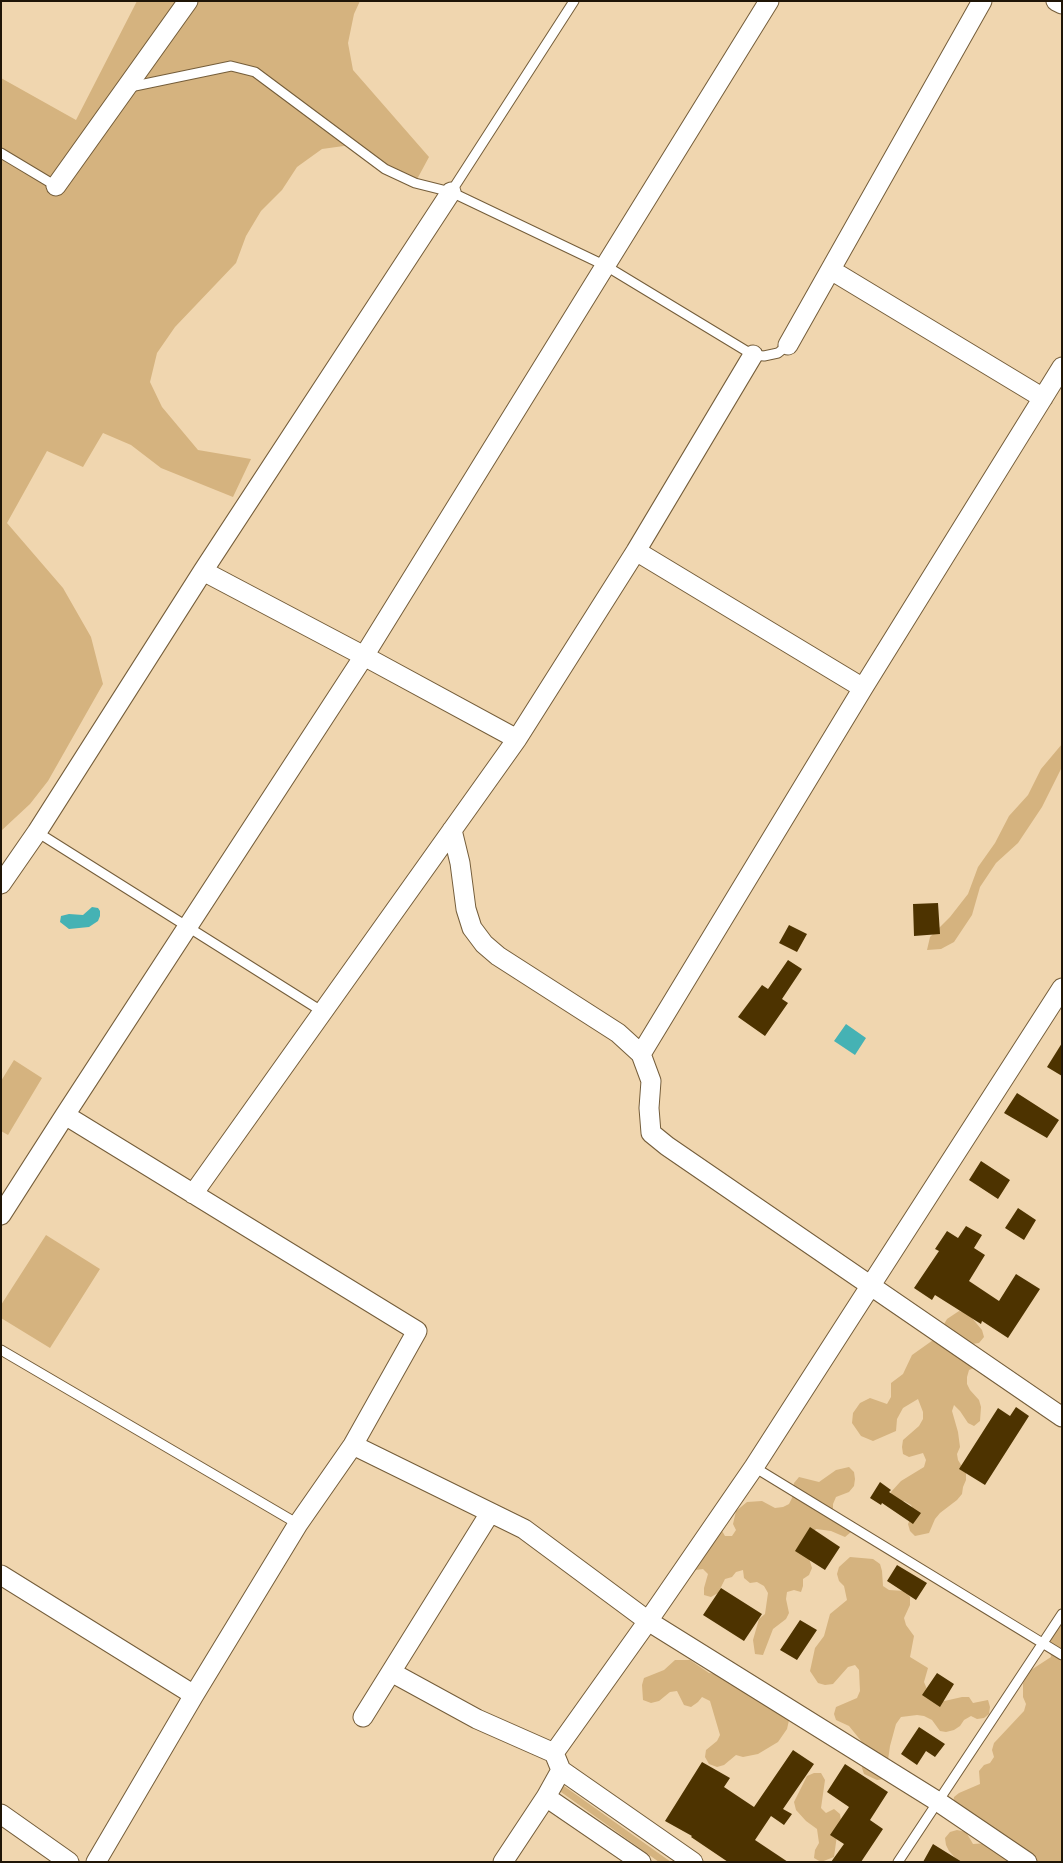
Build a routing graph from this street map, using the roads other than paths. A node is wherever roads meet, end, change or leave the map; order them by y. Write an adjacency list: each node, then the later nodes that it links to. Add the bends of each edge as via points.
1 (188, 1): 7 (street)
2 (574, 1): 10 (lane)
3 (769, 1): 11 (street)
4 (982, 1): 12 (street)
5 (1056, 1): 6 (street)
6 (1062, 4)
7 (126, 88): 9 (street); 10 (lane, via 231,66 255,72 385,169)
8 (1, 153): 9 (lane)
9 (56, 186)
10 (451, 192): 11 (lane); 18 (street)
11 (606, 266): 14 (lane); 19 (street)
12 (831, 270): 13 (street); 16 (street)
13 (788, 345): 14 (lane, via 778,353)
14 (753, 355): 17 (street)
15 (1062, 366): 16 (street)
16 (1043, 398): 20 (street)
17 (636, 551): 20 (street); 21 (street)
18 (203, 571): 19 (street); 23 (street)
19 (364, 656): 21 (street); 25 (street)
20 (863, 688): 28 (street)
21 (517, 739): 22 (street)
22 (452, 830): 27 (street); 28 (street, via 466,909 472,928 484,944 618,1033)
23 (37, 832): 24 (street); 25 (lane)
24 (1, 884)
25 (188, 927): 27 (lane); 29 (street)
26 (1062, 988): 32 (street)
27 (323, 1012): 30 (street)
28 (641, 1054): 32 (street, via 651,1081 651,1133)
29 (65, 1115): 30 (street); 31 (street)
30 (193, 1194): 35 (street, via 417,1331)
31 (1, 1215)
32 (871, 1286): 34 (street); 36 (street)
33 (1, 1350): 38 (lane)
34 (1062, 1417)
35 (353, 1445): 37 (street); 38 (street)
36 (754, 1467): 41 (street); 42 (lane)
37 (490, 1513): 41 (street, via 524,1529); 44 (street)
38 (298, 1524): 45 (street)
39 (1, 1576): 45 (street)
40 (1062, 1614): 42 (lane)
41 (648, 1622): 47 (street); 50 (street)
42 (1043, 1643): 43 (lane); 50 (lane)
43 (1062, 1654)
44 (391, 1672): 46 (street); 47 (street, via 477,1719)
45 (194, 1695): 53 (street)
46 (363, 1717)
47 (554, 1753): 48 (street)
48 (560, 1770): 49 (street); 56 (street)
49 (546, 1797): 54 (street); 55 (street)
50 (937, 1801): 57 (lane); 58 (street)
51 (1, 1814): 52 (street)
52 (69, 1862)
53 (96, 1862)
54 (502, 1862)
55 (641, 1862)
56 (693, 1862)
57 (898, 1862)
58 (1027, 1862)

